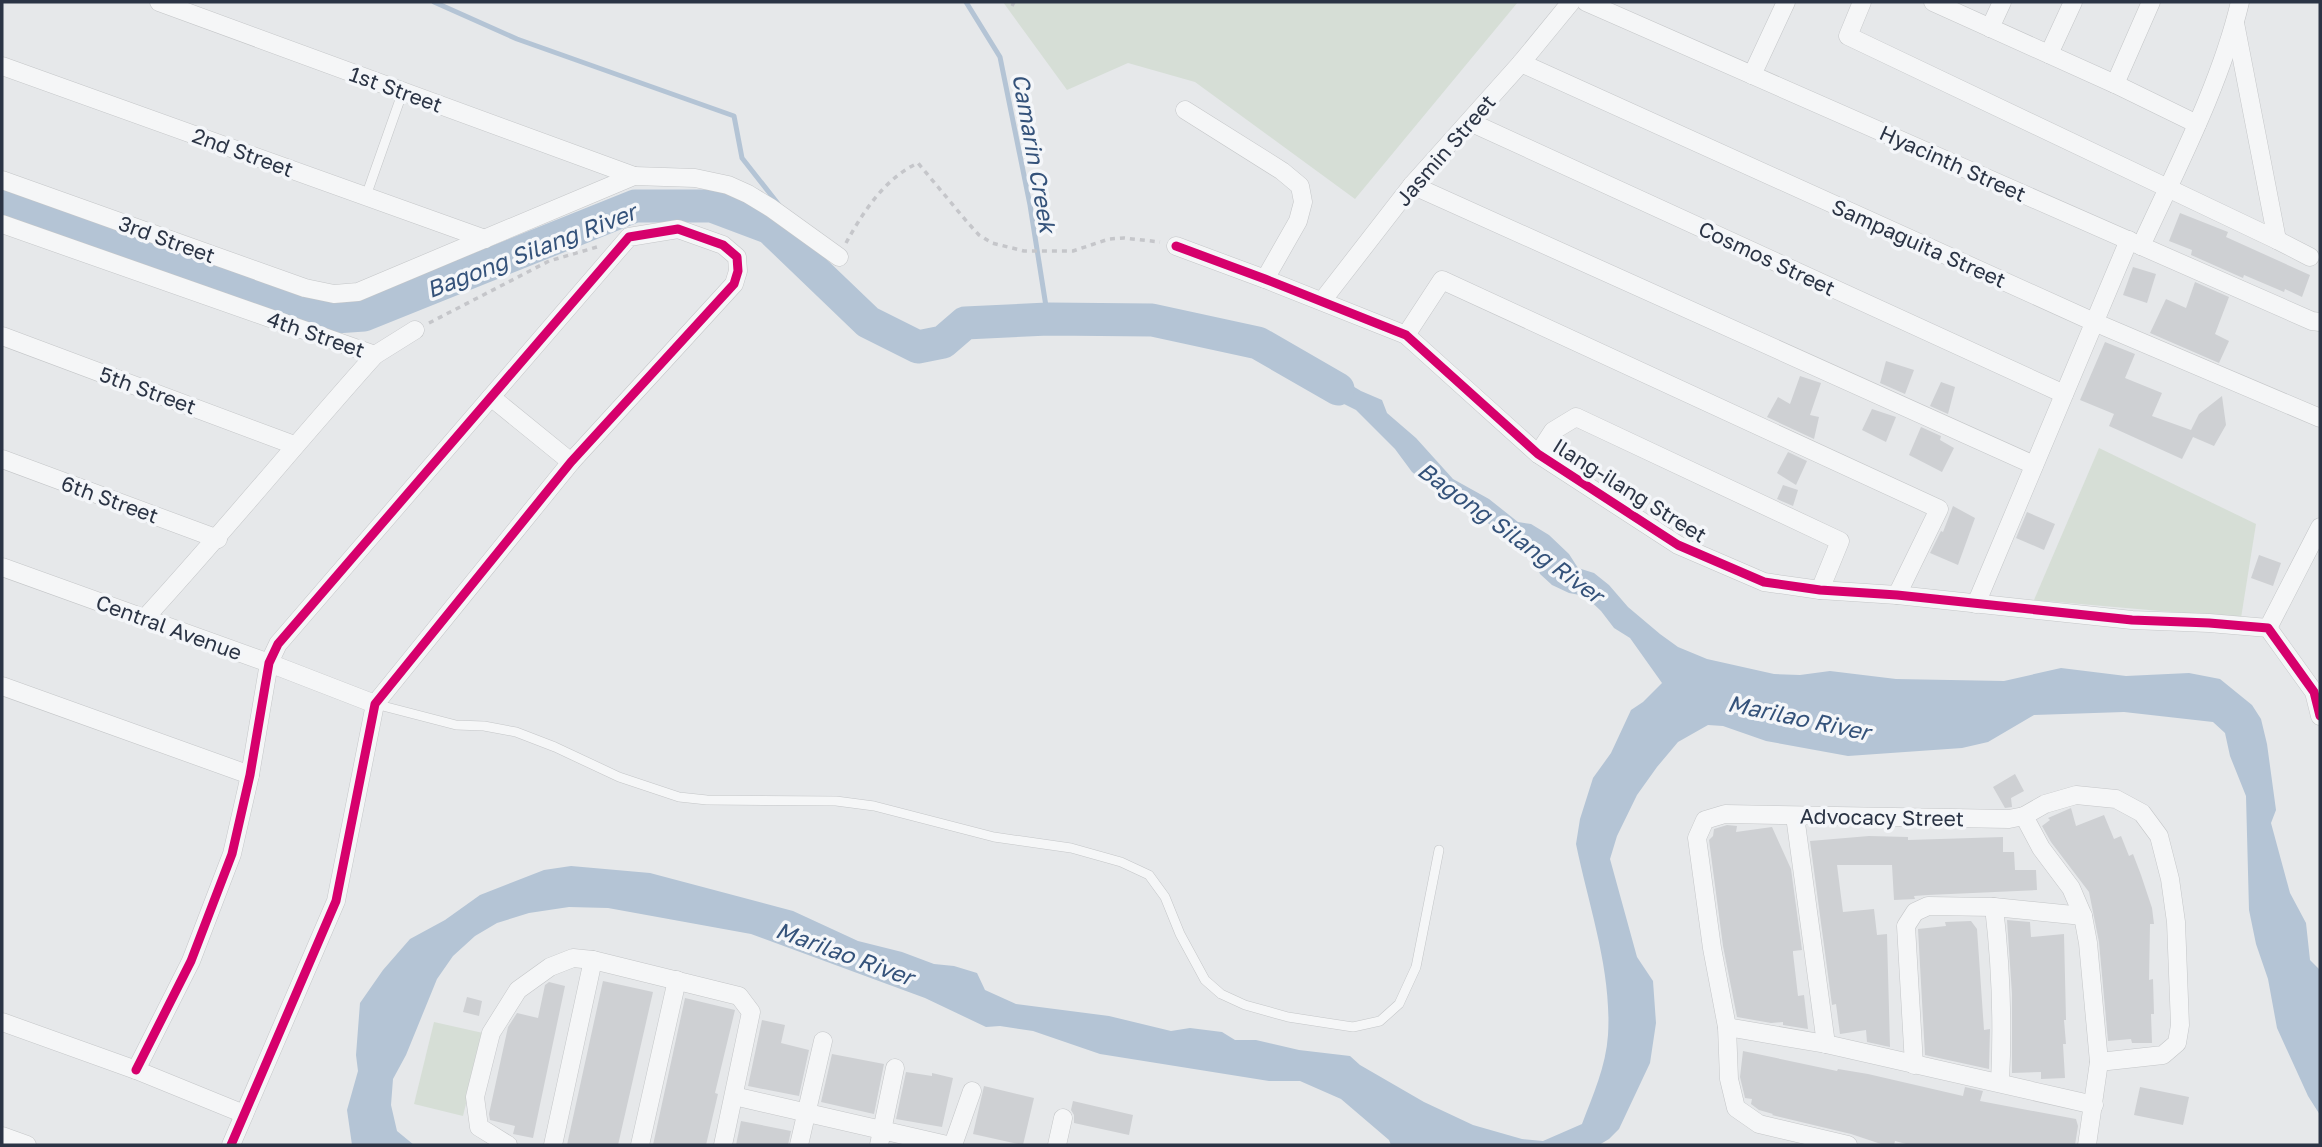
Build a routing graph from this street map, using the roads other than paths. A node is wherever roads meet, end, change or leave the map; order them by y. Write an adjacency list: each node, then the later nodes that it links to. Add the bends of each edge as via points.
1 (159, 2): 18 (street, 1st Street)
2 (1571, 2): 14 (street, Jasmin Street)
3 (1586, 2): 16 (street, Hyacinth Street)
4 (1786, 2): 16 (street)
5 (1862, 2): 25 (street, via 1848,36)
6 (1934, 2): 12 (street)
7 (2002, 2): 12 (street)
8 (2073, 2): 13 (street)
9 (2151, 2): 17 (street)
10 (2240, 2): 11 (street)
11 (2235, 23): 21 (street); 29 (street)
12 (1990, 28): 13 (street)
13 (2049, 54): 17 (street)
14 (1521, 63): 20 (street, Jasmin Street); 36 (street, Sampaguita Street)
15 (2, 66): 26 (street, 2nd Street)
16 (1752, 75): 30 (street, Hyacinth Street)
17 (2115, 83): 21 (street)
18 (402, 91): 22 (street, 1st Street); 26 (lane)
19 (1185, 110): 34 (street, via 1300,186 1303,202 1298,221)
20 (1470, 122): 24 (street, Jasmin Street); 42 (street, Cosmos Street)
21 (2197, 124): 25 (street)
22 (634, 176): 28 (street); 32 (street, via 695,178 727,185 771,208)
23 (2, 180): 28 (street, 3rd Street, via 305,288 334,294 358,292)
24 (1412, 185): 35 (street, Jasmin Street); 49 (street)
25 (2168, 187): 29 (street); 30 (street)
26 (366, 196): 28 (street, 2nd Street)
27 (2, 224): 41 (street, 4th Street)
28 (485, 239)
29 (2277, 240): 33 (street)
30 (2135, 243): 36 (street); 37 (street, Hyacinth Street)
31 (1176, 246): 34 (street, Ilang-ilang Street)
32 (839, 257)
33 (2310, 257)
34 (1265, 279): 35 (street, Ilang-ilang Street)
35 (1322, 301): 39 (street, Ilang-ilang Street)
36 (2094, 322): 42 (street); 44 (street, Sampaguita Street)
37 (2320, 322)
38 (415, 330): 41 (street, 4th Street)
39 (1406, 335): 46 (street, Ilang-ilang Street); 54 (street, via 1442,280 1939,509)
40 (2, 336): 45 (street, 5th Street)
41 (375, 355): 45 (street)
42 (2064, 394): 49 (street)
43 (491, 397): 48 (street); 48 (street, via 629,237 678,229 723,245 737,257 734,284); 58 (street, via 278,644)
44 (2320, 418)
45 (294, 445): 51 (street)
46 (1538, 454): 53 (street, Ilang-ilang Street, via 1678,545 1764,582); 53 (street, via 1553,431 1576,417 1840,541)
47 (2, 459): 51 (street, 6th Street)
48 (571, 463): 61 (street)
49 (2034, 465): 55 (street)
50 (2320, 527): 57 (street)
51 (218, 539): 56 (street)
52 (2, 567): 56 (street, Central Avenue)
53 (1820, 590): 54 (street, Ilang-ilang Street)
54 (1897, 596): 55 (street, Ilang-ilang Street)
55 (1976, 604): 57 (street, Ilang-ilang Street)
56 (144, 619): 58 (street, Central Avenue)
57 (2268, 628): 60 (street)
58 (269, 663): 61 (street, Central Avenue); 63 (street)
59 (2, 686): 63 (street)
60 (2317, 693): 62 (street)
61 (375, 704): 66 (lane, via 456,725 516,732 619,777 679,797 874,806 994,837 1071,848 1121,862 1149,875 1166,897 1205,980 1221,994 1288,1017 1353,1027 1380,1021 1399,1004 1416,967); 83 (street, via 336,901)
62 (2320, 716)
63 (250, 775): 78 (street, via 232,854 196,949)
64 (1795, 816): 65 (street, Advocacy Street); 72 (street, Advocacy Street, via 1725,814 1705,820 1697,838); 74 (street)
65 (2024, 816): 68 (street, via 2071,888); 75 (street, Advocacy Street, via 2076,794 2116,799 2142,813 2158,836 2176,922 2178,1043 2163,1055)
66 (1439, 850)
67 (1994, 907): 68 (street); 76 (street, via 1928,906 1915,912 1906,926); 79 (street, via 2001,968)
68 (2083, 916): 75 (street)
69 (593, 960): 70 (street); 90 (street, via 573,958 550,967 517,990 491,1033 475,1097 479,1127); 91 (street)
70 (677, 980): 81 (street, via 739,996 751,1012); 92 (street)
71 (2, 1022): 78 (street)
72 (1727, 1027): 74 (street); 98 (street, Advocacy Street, via 1728,1080 1736,1108 1759,1124)
73 (823, 1041): 84 (street)
74 (1826, 1044): 76 (street)
75 (2099, 1062): 82 (street)
76 (1914, 1065): 79 (street)
77 (895, 1068): 87 (street)
78 (136, 1070): 83 (street)
79 (2000, 1082): 82 (street)
80 (972, 1091): 96 (street)
81 (734, 1096): 84 (street); 93 (street)
82 (2094, 1105): 99 (street)
83 (244, 1114): 89 (street)
84 (806, 1114): 87 (street); 94 (street)
85 (1063, 1118): 97 (street)
86 (2, 1136): 88 (street)
87 (881, 1138): 95 (street)
88 (27, 1145)
89 (231, 1145)
90 (508, 1145)
91 (553, 1145)
92 (640, 1145)
93 (723, 1145)
94 (799, 1145)
95 (947, 1145)
96 (953, 1145)
97 (1057, 1145)
98 (1848, 1145)
99 (2087, 1145)

